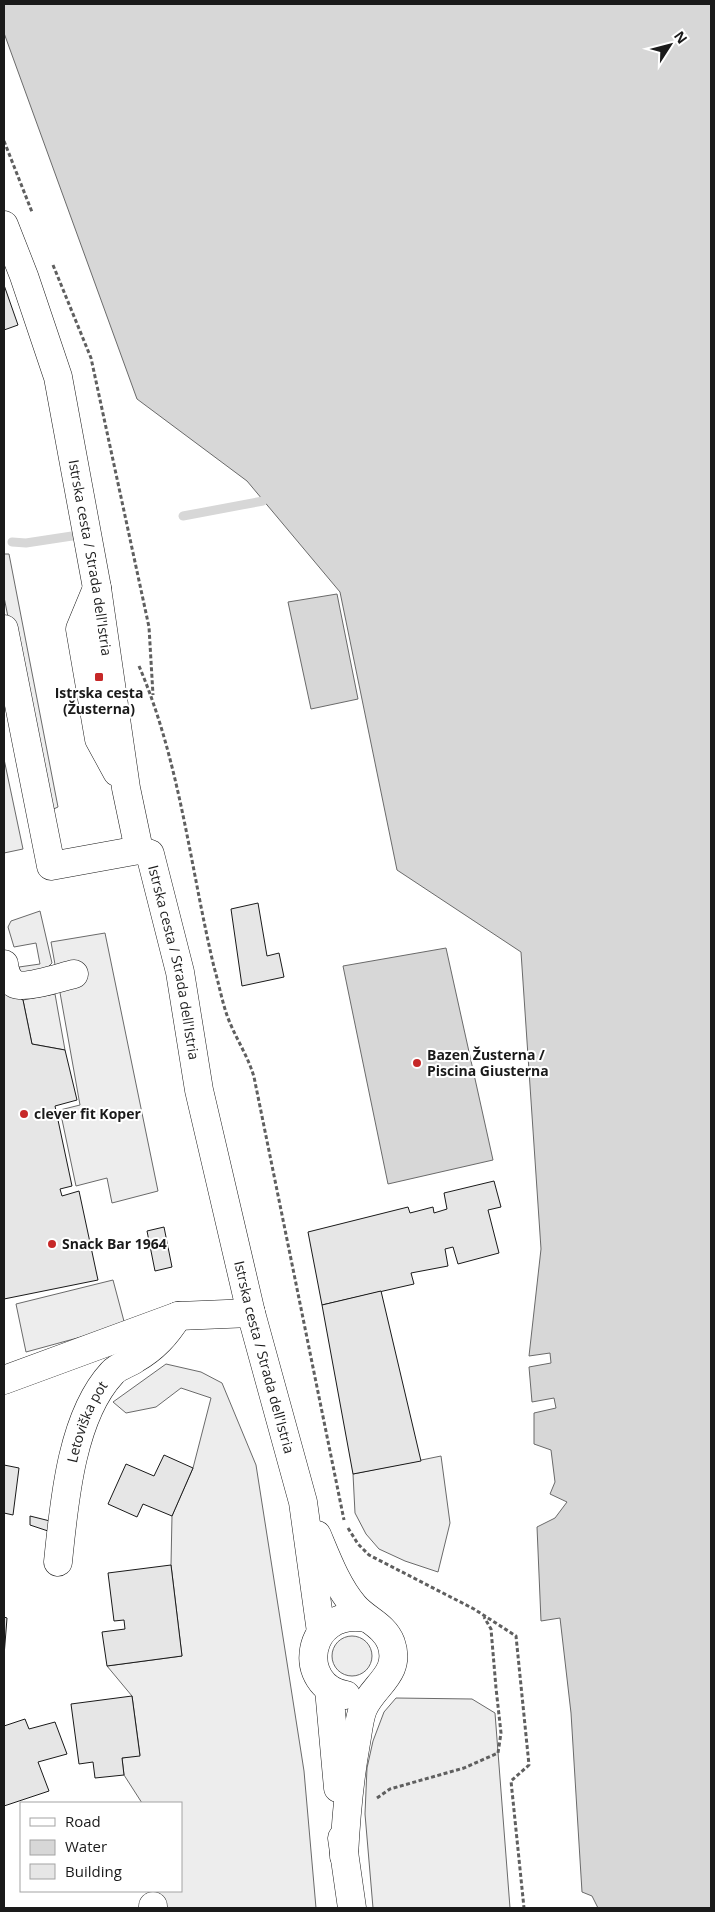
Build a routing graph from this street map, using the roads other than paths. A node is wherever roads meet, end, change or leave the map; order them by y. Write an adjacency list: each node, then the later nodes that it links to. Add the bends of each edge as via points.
1 (4, 225): 3 (street, Istrska cesta / Strada dell'Istria, via 58,377 97,588 126,788)
2 (4, 630): 3 (street, via 51,866)
3 (139, 850): 6 (street, Istrska cesta / Strada dell'Istria, via 150,854 180,972 200,1090)
4 (4, 964): 5 (street, via 6,976 15,984 27,985)
5 (74, 974)
6 (251, 1313): 7 (street); 9 (street, Istrska cesta / Strada dell'Istria)
7 (178, 1316): 8 (street); 10 (street, Letoviška pot, via 164,1338 136,1359 114,1370 98,1390 84,1420 74,1455 63,1510)
8 (4, 1380)
9 (303, 1502): 11 (street, Istrska cesta / Strada dell'Istria, via 343,1590); 12 (street, Istrska cesta / Strada dell'Istria)
10 (58, 1562)
11 (366, 1618): 12 (street, via 341,1618); 14 (street, Istrska cesta / Strada dell'Istria, via 386,1633 393,1657 386,1680)
12 (321, 1632): 13 (street, Istrska cesta / Strada dell'Istria, via 313,1656 320,1679)
13 (329, 1689): 14 (street, via 353,1696 365,1695); 15 (street, Istrska cesta / Strada dell'Istria)
14 (376, 1689): 15 (street, Istrska cesta / Strada dell'Istria, via 364,1709 356,1744 349,1781)
15 (344, 1856): 16 (street, Istrska cesta / Strada dell'Istria)
16 (352, 1908)

